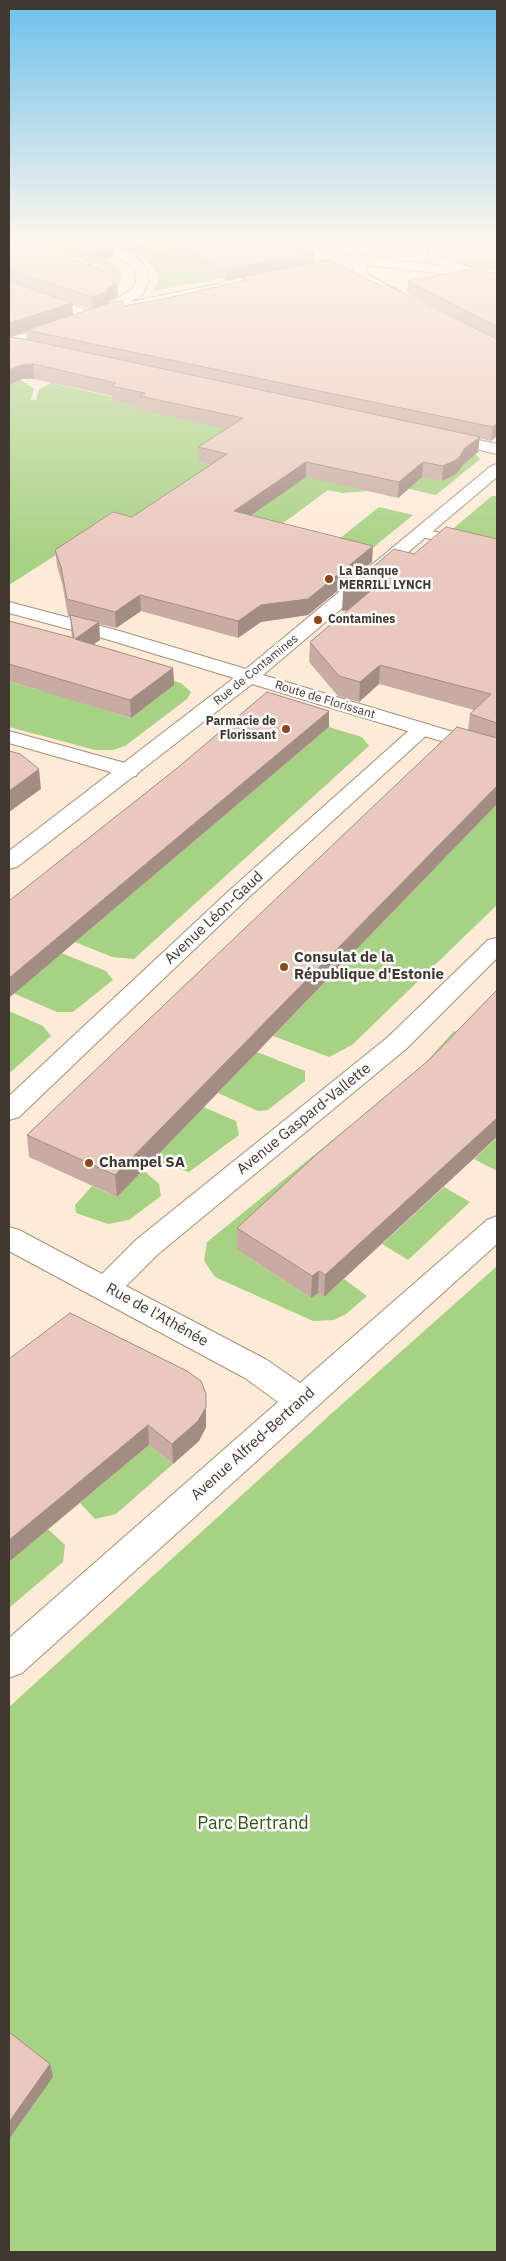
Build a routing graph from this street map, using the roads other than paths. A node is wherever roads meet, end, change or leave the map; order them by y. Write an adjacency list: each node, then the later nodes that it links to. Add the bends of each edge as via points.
1 (29, 348): 2 (main road)
2 (37, 349)
3 (423, 433): 4 (main road)
4 (497, 449)
5 (497, 469): 6 (main road, Rue de Contamines)
6 (423, 533): 7 (lane); 9 (main road, Rue de Contamines)
7 (497, 550)
8 (9, 607): 9 (main road, Route de Florissant)
9 (248, 677): 10 (main road, Route de Florissant); 13 (main road, Rue de Contamines)
10 (422, 729): 12 (main road, Route de Florissant); 16 (main road, Avenue Léon-Gaud, via 239,894)
11 (9, 737): 13 (main road)
12 (497, 752)
13 (128, 771): 14 (main road, Rue de Contamines)
14 (9, 862)
15 (497, 945): 19 (main road, Avenue Gaspard-Vallette, via 397,1043 147,1248)
16 (9, 1111)
17 (497, 1227): 20 (main road, Avenue Alfred-Bertrand)
18 (9, 1238): 19 (main road, Rue de l'Athénée)
19 (106, 1288): 20 (main road, Rue de l'Athénée, via 256,1369)
20 (300, 1401): 21 (main road, Avenue Alfred-Bertrand)
21 (9, 1661)

